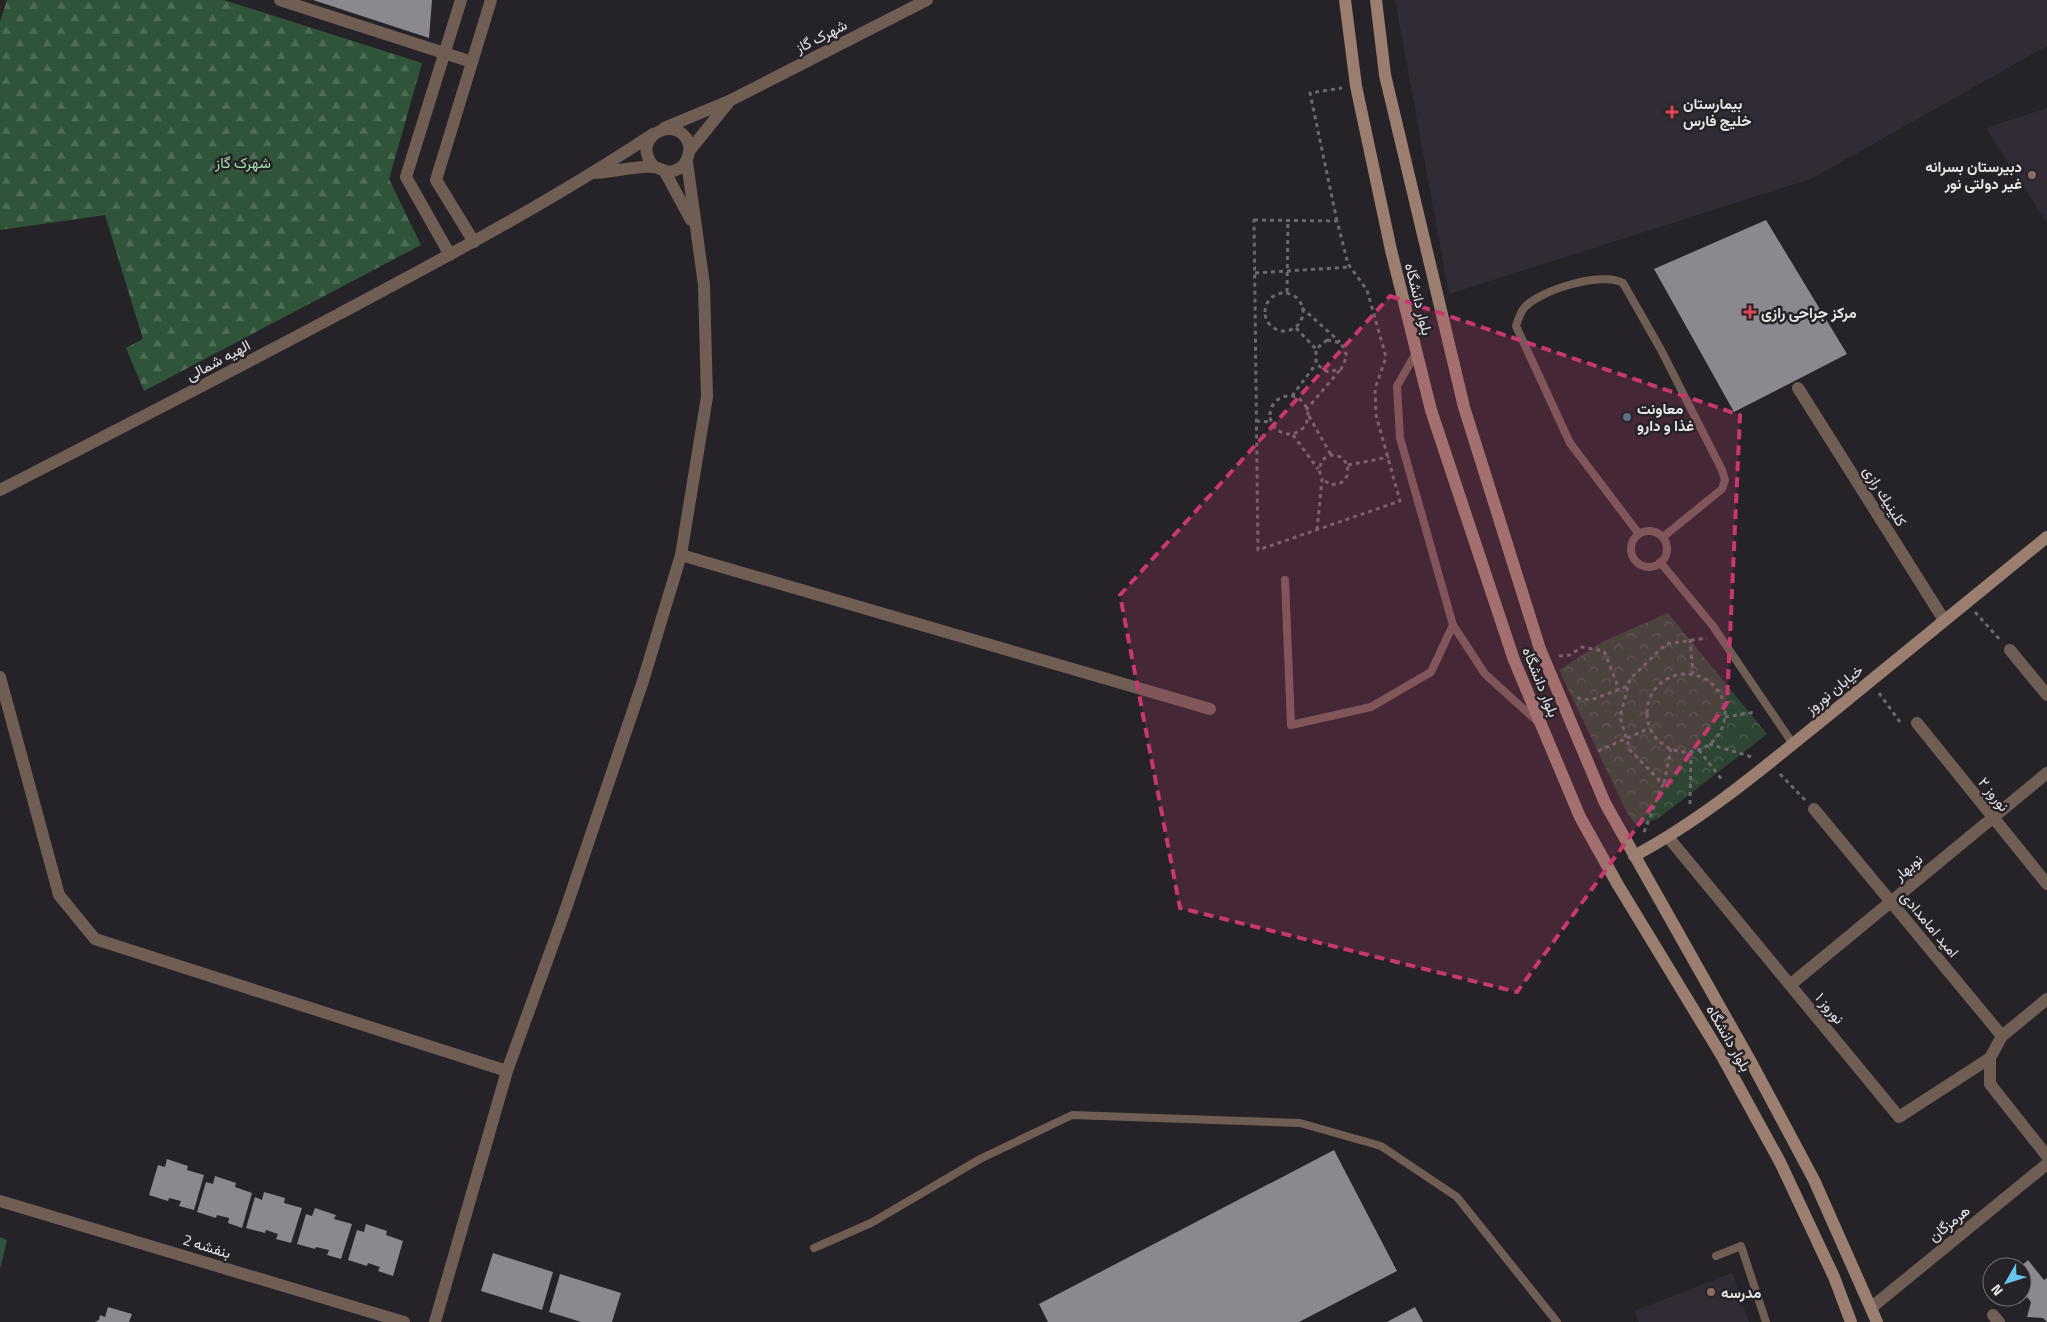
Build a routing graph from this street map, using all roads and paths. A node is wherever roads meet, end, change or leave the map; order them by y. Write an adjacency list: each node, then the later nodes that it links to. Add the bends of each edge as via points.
1 (280, 0): 7 (street)
2 (461, 0): 7 (street)
3 (491, 0): 8 (street)
4 (927, 0): 10 (street, شهرک گاز)
5 (1345, 0): 9 (main road, بلوار دانشگاه)
6 (1376, 0): 60 (main road, بلوار دانشگاه, via 1386,75 1464,407)
7 (444, 53): 8 (street); 19 (street, via 406,177)
8 (472, 62): 18 (street, via 436,180)
9 (1356, 86): 16 (path, via 1310,93); 30 (main road, بلوار دانشگاه)
10 (729, 101): 11 (street, شهرک گاز); 12 (street)
11 (659, 131): 12 (street, via 677,130 686,138); 13 (street, via 647,144 647,157); 14 (street, شهرک گاز)
12 (688, 156): 13 (street, via 678,170); 17 (street)
13 (660, 170): 14 (street); 17 (street)
14 (594, 173): 18 (street, الهیه شمالی)
15 (1288, 220): 16 (path); 21 (path); 22 (path, via 1254,220)
16 (1337, 221): 20 (path)
17 (694, 226): 51 (street, via 704,285 707,398)
18 (474, 242): 19 (street, الهیه شمالی)
19 (450, 255): 46 (street, الهیه شمالی)
20 (1350, 267): 21 (path); 42 (path, via 1367,290 1386,357 1375,389 1376,415)
21 (1288, 272): 22 (path); 23 (path)
22 (1254, 273): 24 (path)
23 (1287, 292): 25 (path, via 1300,300); 26 (path, via 1272,296)
24 (1255, 306): 26 (path); 37 (path)
25 (1302, 308): 27 (path, via 1304,315); 28 (path)
26 (1264, 309): 27 (path, via 1268,324 1281,332)
27 (1296, 328): 29 (path)
28 (1341, 343): 29 (path, via 1327,340); 32 (path, via 1347,356)
29 (1316, 349): 31 (path)
30 (1416, 353): 40 (lane, via 1397,386); 72 (main road, بلوار دانشگاه, via 1430,410 1511,651)
31 (1316, 364): 32 (path, via 1328,372); 34 (path)
32 (1342, 369): 35 (path)
33 (1798, 388): 55 (street, كلينيك رازی)
34 (1292, 396): 35 (path, via 1304,402); 38 (path, via 1279,398 1270,408)
35 (1306, 410): 36 (path)
36 (1309, 415): 39 (path, via 1304,428); 41 (path)
37 (1256, 422): 38 (path); 47 (path, via 1258,550)
38 (1271, 422): 39 (path, via 1280,432)
39 (1293, 435): 44 (path)
40 (1404, 453): 42 (path); 56 (lane)
41 (1331, 455): 43 (path, via 1341,457); 44 (path, via 1322,460)
42 (1388, 458): 43 (path); 47 (path, via 1400,501)
43 (1348, 465): 45 (path, via 1347,476 1341,483 1330,485)
44 (1318, 470): 45 (path)
45 (1322, 479): 47 (path)
46 (0, 490)
47 (1317, 530)
48 (1639, 534): 49 (lane, via 1650,531); 49 (lane, via 1570,443 1516,326 1524,308 1557,289 1601,279 1623,283 1722,470 1725,484 1722,489); 52 (lane, via 1632,550 1637,561 1647,566)
49 (1663, 537): 52 (lane, via 1667,550)
50 (2047, 537): 54 (main road, خیابان نوروز)
51 (681, 555): 68 (street); 94 (street, via 644,681)
52 (1660, 562): 57 (lane)
53 (1285, 580): 56 (lane, via 1291,725 1371,707 1431,672)
54 (1966, 603): 55 (main road, خیابان نوروز); 59 (path)
55 (1944, 620): 63 (main road, خیابان نوروز)
56 (1453, 625): 72 (lane, via 1485,674)
57 (1720, 638): 58 (path); 69 (lane)
58 (1690, 639): 61 (path); 64 (path, via 1666,644 1630,679)
59 (2010, 650): 66 (street)
60 (1543, 656): 65 (path, via 1570,656 1582,647 1604,651); 67 (main road, بلوار دانشگاه)
61 (1693, 674): 70 (path, via 1707,680 1717,690 1724,702); 73 (path, via 1676,675 1661,682 1650,696 1646,712)
62 (0, 677): 94 (street, via 59,895 95,939)
63 (1870, 681): 71 (path, via 1904,727); 75 (main road, خیابان نوروز)
64 (1628, 685): 65 (path); 74 (path, via 1620,717)
65 (1619, 689): 67 (path, via 1591,700)
66 (2047, 695)
67 (1560, 696): 79 (main road, بلوار دانشگاه)
68 (1210, 709)
69 (1770, 710): 70 (path); 75 (lane)
70 (1725, 716): 77 (path, via 1720,732)
71 (1917, 723): 84 (street, نوروز ۲)
72 (1542, 725): 105 (main road, بلوار دانشگاه, via 1585,825 1723,1058 1780,1162 1834,1277)
73 (1650, 728): 74 (path); 76 (path, via 1658,741)
74 (1627, 739): 79 (path); 81 (path, via 1630,750)
75 (1793, 744): 82 (main road, خیابان نوروز)
76 (1670, 749): 78 (path); 81 (path)
77 (1699, 750): 78 (path); 82 (path)
78 (1691, 752): 85 (path)
79 (1586, 756): 87 (main road, بلوار دانشگاه, via 1605,802)
80 (2047, 773): 84 (street, نوبهار)
81 (1664, 784): 87 (path)
82 (1731, 792): 85 (main road, خیابان نوروز)
83 (1814, 809): 89 (street, امید امامدادی)
84 (1992, 818): 88 (street, نوروز ۲); 89 (street, نوبهار)
85 (1690, 822): 86 (main road, خیابان نوروز)
86 (1668, 837): 87 (main road, خیابان نوروز); 90 (street, نوروز ۱)
87 (1634, 856): 100 (main road, بلوار دانشگاه, via 1814,1180)
88 (2047, 884)
89 (1891, 902): 90 (street, نوبهار); 92 (street, امید امامدادی)
90 (1790, 985): 93 (street, نوروز ۱, via 1899,1117)
91 (2047, 999): 92 (street)
92 (2002, 1036): 93 (street)
93 (1990, 1058): 95 (street, via 1990,1084)
94 (507, 1071): 102 (street)
95 (2047, 1156)
96 (2047, 1164): 100 (street, هرمزگان)
97 (0, 1201): 101 (street, بنفشه 2)
98 (814, 1248): 103 (lane, via 871,1223 980,1159 1072,1115 1300,1123 1381,1146 1457,1197)
99 (1716, 1256): 104 (lane, via 1741,1246)
100 (1872, 1307): 106 (main road, بلوار دانشگاه)
101 (404, 1322)
102 (435, 1322)
103 (1557, 1322)
104 (1766, 1322)
105 (1851, 1322)
106 (1877, 1322)

